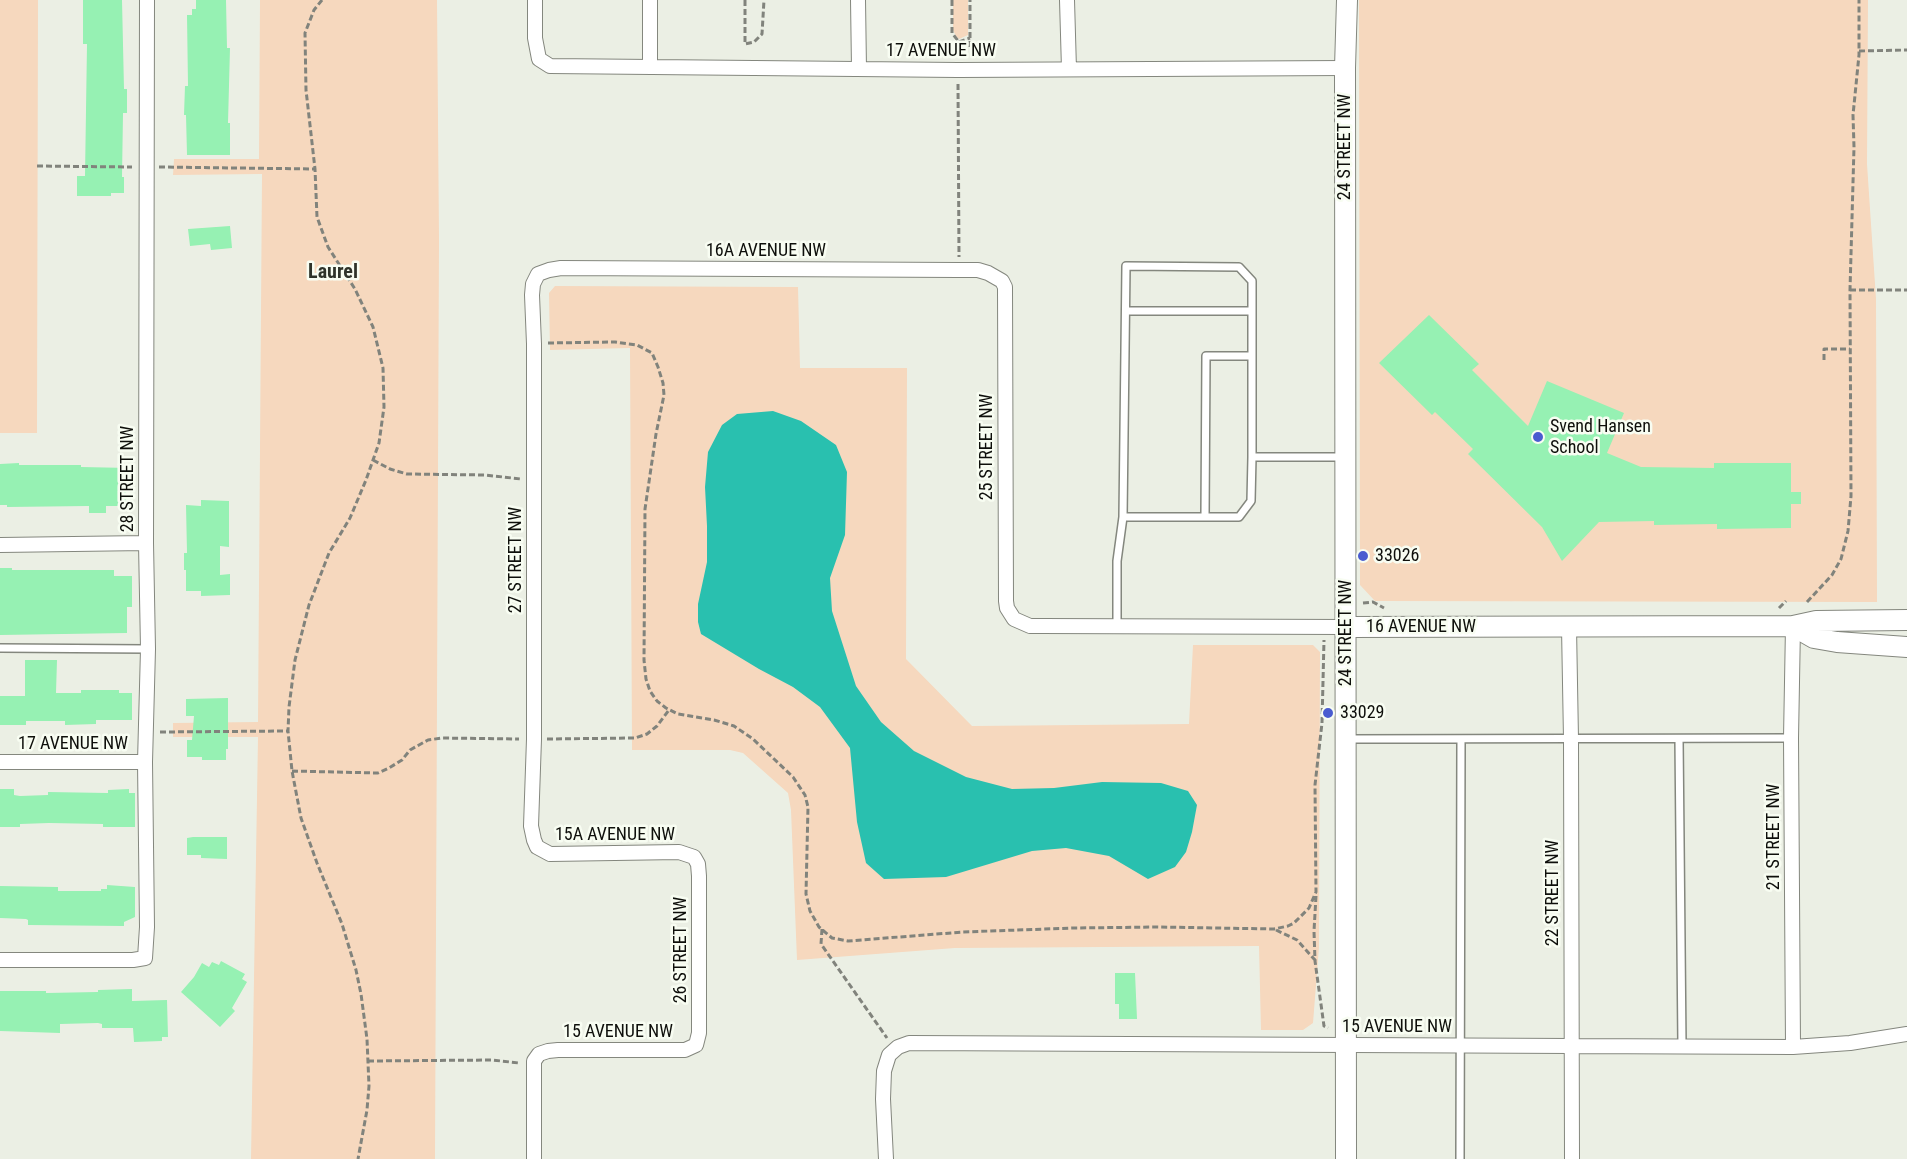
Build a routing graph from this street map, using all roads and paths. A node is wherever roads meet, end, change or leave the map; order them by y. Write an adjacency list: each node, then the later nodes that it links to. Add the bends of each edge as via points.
1 (147, 0): 25 (street, 28 STREET NW)
2 (322, 0): 26 (path, via 305,33 306,90)
3 (535, 0): 19 (street, 17 AVENUE NW, via 539,59 550,66)
4 (650, 0): 19 (street)
5 (745, 0): 6 (path, via 745,44 762,34)
6 (764, 0)
7 (858, 0): 20 (street)
8 (952, 0): 14 (path, via 952,33)
9 (970, 0): 13 (path)
10 (1067, 0): 22 (street)
11 (1347, 0): 21 (street, 24 STREET NW)
12 (1859, 0): 17 (path)
13 (970, 38): 14 (path); 15 (path)
14 (959, 42): 18 (path)
15 (970, 47)
16 (1907, 50): 17 (path)
17 (1859, 51): 30 (path, via 1853,115)
18 (958, 54)
19 (650, 66): 20 (street, 17 AVENUE NW)
20 (859, 68): 22 (street, 17 AVENUE NW)
21 (1345, 68): 22 (street, 17 AVENUE NW); 39 (street, 24 STREET NW)
22 (1069, 69)
23 (958, 76): 27 (path)
24 (38, 166): 25 (path)
25 (147, 167): 26 (path); 44 (street, 28 STREET NW)
26 (315, 169): 40 (path, via 315,201 322,232 365,308 379,347 384,407)
27 (959, 270): 28 (street, 16A AVENUE NW, via 561,268); 29 (street, 16A AVENUE NW, via 978,270)
28 (537, 274): 34 (street, 27 STREET NW, via 532,295)
29 (995, 276): 47 (street, 25 STREET NW, via 1005,287 1006,602)
30 (1850, 290): 31 (path); 35 (path)
31 (1907, 290)
32 (1126, 311): 33 (lane); 33 (lane, via 1126,266 1239,267 1252,281); 42 (lane)
33 (1252, 311): 36 (lane)
34 (534, 344): 41 (street, 27 STREET NW); 57 (path, via 637,345 651,353 658,367 664,395 645,509 644,660 650,691)
35 (1850, 350): 37 (path, via 1824,349); 46 (path, via 1848,531 1832,575)
36 (1252, 356): 38 (lane); 43 (lane, via 1206,356)
37 (1824, 360)
38 (1252, 458): 39 (lane); 43 (lane, via 1251,501 1239,517)
39 (1346, 458): 52 (street, 24 STREET NW)
40 (373, 460): 41 (path, via 407,474); 58 (path, via 309,605 295,660)
41 (534, 479): 70 (street, 27 STREET NW, via 531,826)
42 (1123, 517): 43 (lane); 49 (lane, via 1117,561)
43 (1205, 517)
44 (146, 543): 45 (street); 56 (street, 28 STREET NW)
45 (0, 544)
46 (1807, 602)
47 (1014, 619): 49 (street, 16 AVENUE NW, via 1030,626)
48 (1907, 620): 50 (street, 16 AVENUE NW, via 1815,621)
49 (1117, 626): 51 (street, 16 AVENUE NW)
50 (1793, 626): 53 (street, 16 AVENUE NW); 54 (street, 16 AVENUE NW, via 1814,638); 60 (street, 21 STREET NW)
51 (1325, 627): 52 (street, 16 AVENUE NW); 72 (path, via 1322,723 1315,785)
52 (1346, 627): 53 (street, 16 AVENUE NW); 63 (street, 24 STREET NW)
53 (1569, 627): 64 (street, 22 STREET NW)
54 (1907, 647)
55 (0, 648): 56 (lane)
56 (148, 649): 59 (street, 28 STREET NW)
57 (669, 710): 62 (path, via 657,726 635,738); 73 (path, via 734,726 793,777 808,807 806,894 810,911)
58 (288, 731): 59 (path); 69 (path)
59 (146, 732): 68 (street, 28 STREET NW)
60 (1791, 738): 65 (lane); 83 (street, 21 STREET NW)
61 (520, 739): 69 (path, via 428,740 378,773)
62 (548, 739)
63 (1346, 739): 66 (lane); 79 (street, 24 STREET NW)
64 (1571, 739): 65 (lane); 66 (lane); 81 (street, 22 STREET NW)
65 (1679, 739): 82 (lane)
66 (1461, 740): 80 (lane)
67 (0, 762): 68 (street, 17 AVENUE NW)
68 (146, 762): 75 (street, 28 STREET NW, via 145,958)
69 (292, 771): 86 (path, via 308,841 356,970)
70 (537, 847): 71 (street, 15A AVENUE NW, via 550,855 679,852)
71 (694, 857): 78 (street, 26 STREET NW, via 699,876)
72 (1316, 892): 74 (path, via 1309,908 1294,923); 76 (path)
73 (822, 929): 74 (path, via 832,938 848,941 1074,928); 84 (path, via 821,944)
74 (1274, 929): 76 (path, via 1297,940)
75 (0, 960)
76 (1315, 961): 79 (path, via 1324,1026)
77 (1907, 1034): 83 (street, 15 AVENUE NW)
78 (696, 1045): 85 (street, 15 AVENUE NW, via 685,1050 558,1050 548,1051)
79 (1347, 1045): 80 (street, 15 AVENUE NW); 84 (street, 15 AVENUE NW, via 909,1043); 90 (street, 24 STREET NW)
80 (1460, 1045): 81 (street, 15 AVENUE NW); 91 (lane)
81 (1571, 1046): 82 (street, 15 AVENUE NW); 92 (street, 22 STREET NW)
82 (1682, 1046): 83 (street, 15 AVENUE NW)
83 (1793, 1047)
84 (892, 1052): 89 (street, via 884,1071)
85 (537, 1060): 86 (path); 88 (street)
86 (368, 1061): 87 (path, via 367,1110)
87 (357, 1159)
88 (534, 1159)
89 (886, 1159)
90 (1346, 1159)
91 (1460, 1159)
92 (1572, 1159)

